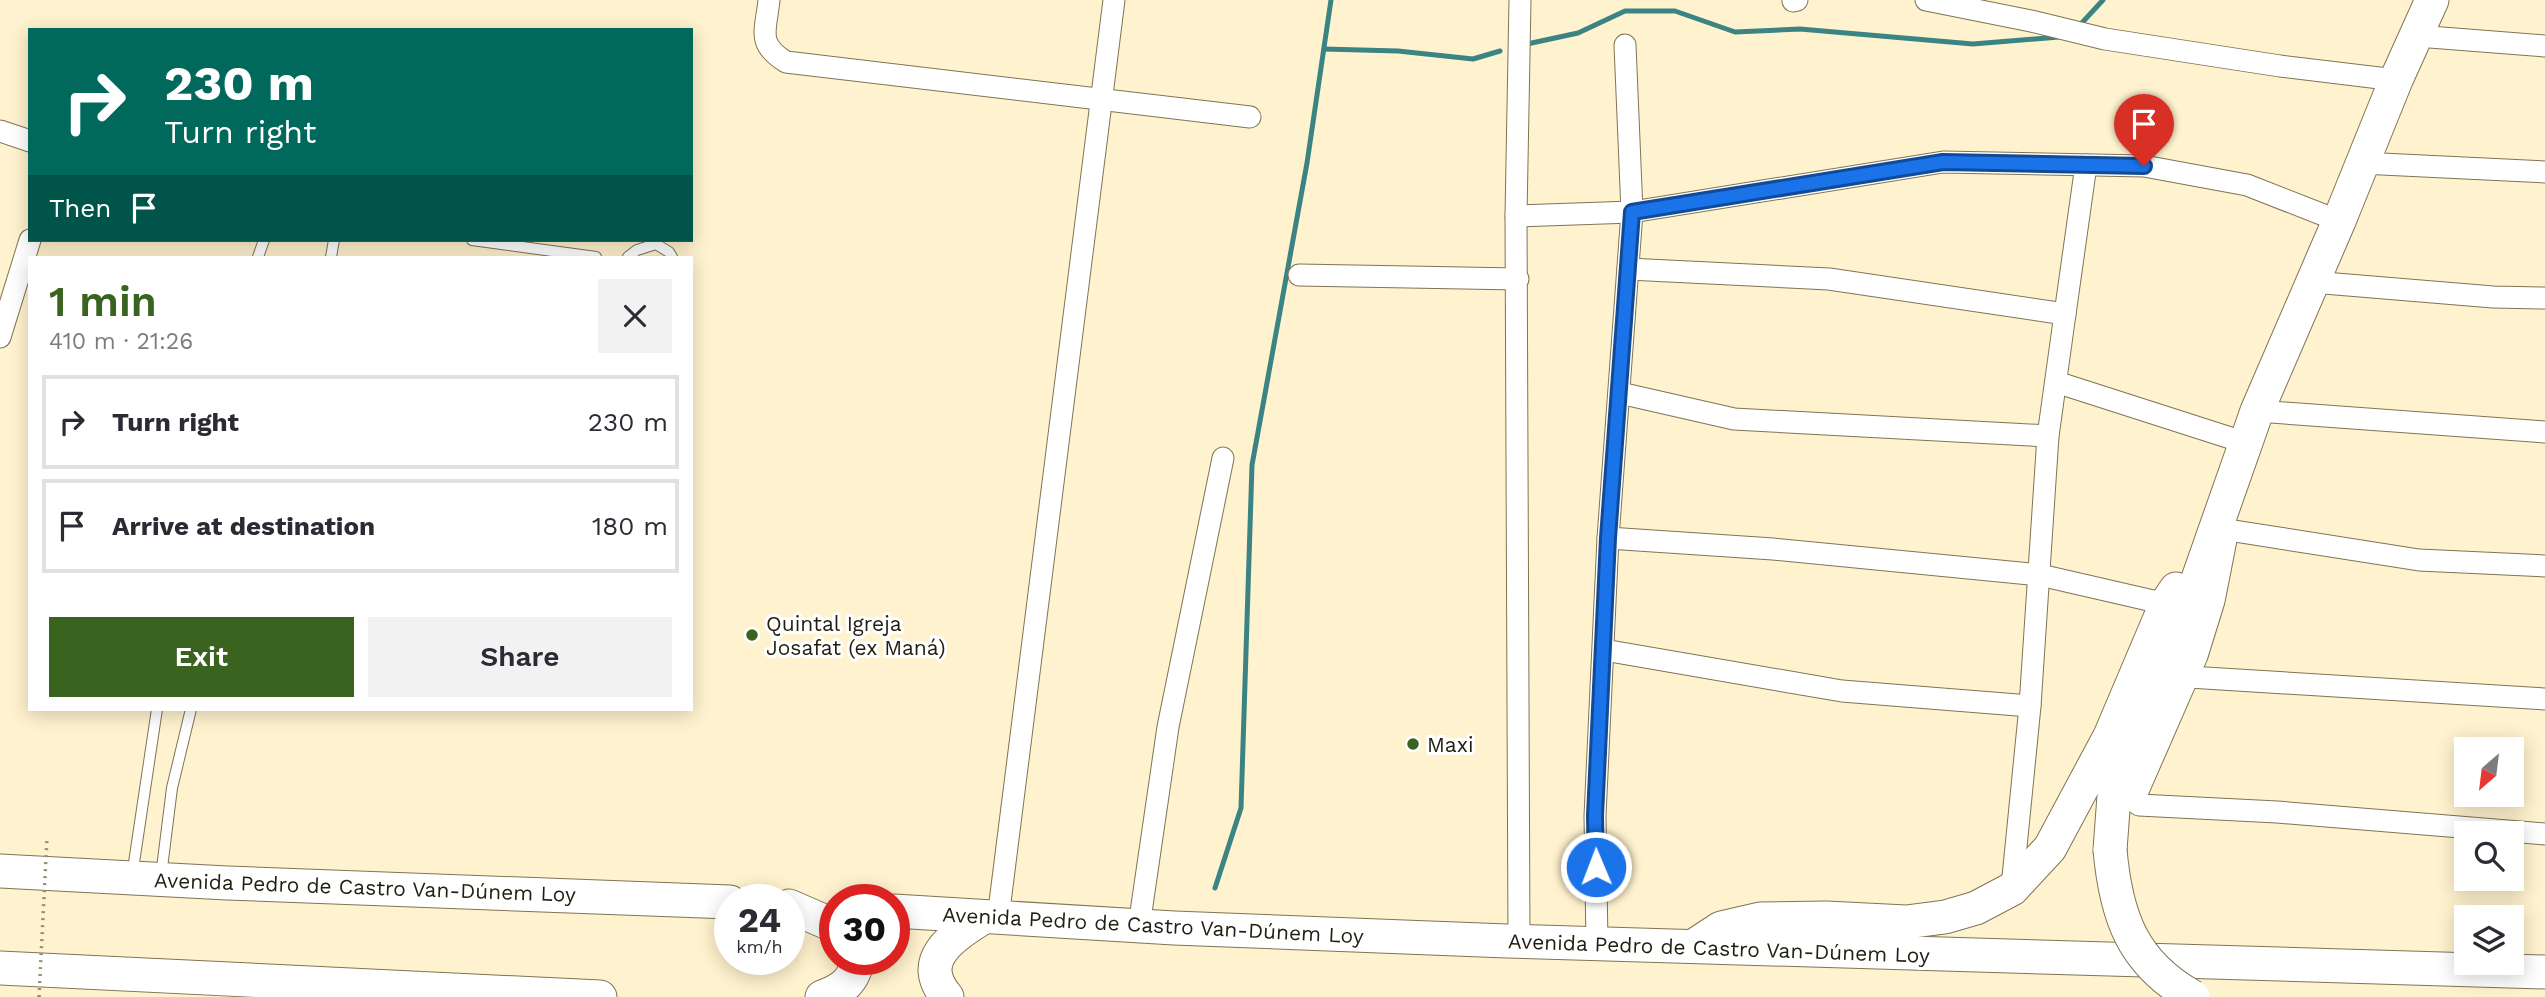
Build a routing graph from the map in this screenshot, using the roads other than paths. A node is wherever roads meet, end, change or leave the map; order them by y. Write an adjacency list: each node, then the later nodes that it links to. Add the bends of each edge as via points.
1 (769, 0): 10 (street, via 764,42 786,62)
2 (1114, 0): 10 (street)
3 (1520, 0): 18 (street)
4 (1926, 0): 9 (street, via 2105,39)
5 (2432, 0): 6 (highway)
6 (2417, 36): 8 (street); 9 (highway)
7 (1625, 45): 17 (street)
8 (2545, 46)
9 (2396, 80): 14 (highway)
10 (1101, 101): 11 (street); 56 (street)
11 (1250, 117)
12 (0, 131): 13 (street)
13 (28, 140)
14 (2361, 163): 16 (street); 19 (highway)
15 (2086, 165): 17 (street, via 1943,162); 19 (street, via 2144,166 2247,184); 30 (street)
16 (2545, 172)
17 (1632, 212): 18 (street); 25 (street)
18 (1516, 216): 27 (street)
19 (2339, 221): 28 (highway)
20 (29, 242): 31 (street)
21 (487, 242): 22 (lane)
22 (589, 256)
23 (629, 256): 24 (lane, via 656,244)
24 (671, 256)
25 (1628, 269): 30 (street, via 1829,279); 33 (street)
26 (1299, 275): 27 (street)
27 (1518, 279): 58 (street)
28 (2312, 282): 29 (street); 34 (highway)
29 (2545, 298)
30 (2065, 314): 32 (street)
31 (0, 337)
32 (2056, 382): 36 (street); 37 (street)
33 (1620, 393): 36 (street, via 1734,418); 40 (street)
34 (2257, 411): 35 (street); 37 (highway)
35 (2545, 432)
36 (2048, 436): 42 (street)
37 (2246, 443): 39 (highway)
38 (1223, 458): 57 (street, via 1168,727)
39 (2222, 523): 41 (street, via 2418,560); 43 (highway); 45 (street, via 2214,601); 70 (highway, bridge, via 2162,681 2121,773 2114,796 2110,850 2122,919 2136,947 2151,967)
40 (1608, 538): 42 (street); 44 (street)
41 (2545, 566)
42 (2040, 575): 43 (street); 47 (street)
43 (2166, 604): 53 (highway, via 2110,736 2050,848)
44 (1604, 650): 47 (street, via 1842,691); 59 (street, via 1595,816)
45 (2189, 677): 46 (street); 50 (street, via 2136,798 2139,805)
46 (2545, 699)
47 (2030, 706): 53 (street)
48 (157, 711): 52 (lane)
49 (191, 711): 52 (lane)
50 (2545, 834)
51 (0, 871): 52 (highway, Avenida Pedro de Castro Van-Dúnem Loy)
52 (146, 878): 54 (highway, Avenida Pedro de Castro Van-Dúnem Loy)
53 (2012, 890): 60 (highway, via 1976,908 1906,922 1760,919 1721,928)
54 (714, 901)
55 (910, 912): 56 (highway, Avenida Pedro de Castro Van-Dúnem Loy)
56 (991, 917): 57 (highway, Avenida Pedro de Castro Van-Dúnem Loy); 69 (highway, via 948,941 940,952 936,978)
57 (1139, 926): 58 (highway, Avenida Pedro de Castro Van-Dúnem Loy)
58 (1519, 942): 59 (highway, Avenida Pedro de Castro Van-Dúnem Loy)
59 (1597, 944): 60 (highway, Avenida Pedro de Castro Van-Dúnem Loy)
60 (1693, 947): 62 (highway, Avenida Pedro de Castro Van-Dúnem Loy)
61 (0, 968): 64 (highway)
62 (2545, 972)
63 (853, 975): 68 (highway, via 846,985)
64 (194, 986): 65 (highway)
65 (345, 990): 66 (highway)
66 (485, 994): 67 (highway)
67 (600, 997)
68 (822, 997)
69 (947, 997)
70 (2193, 997)

